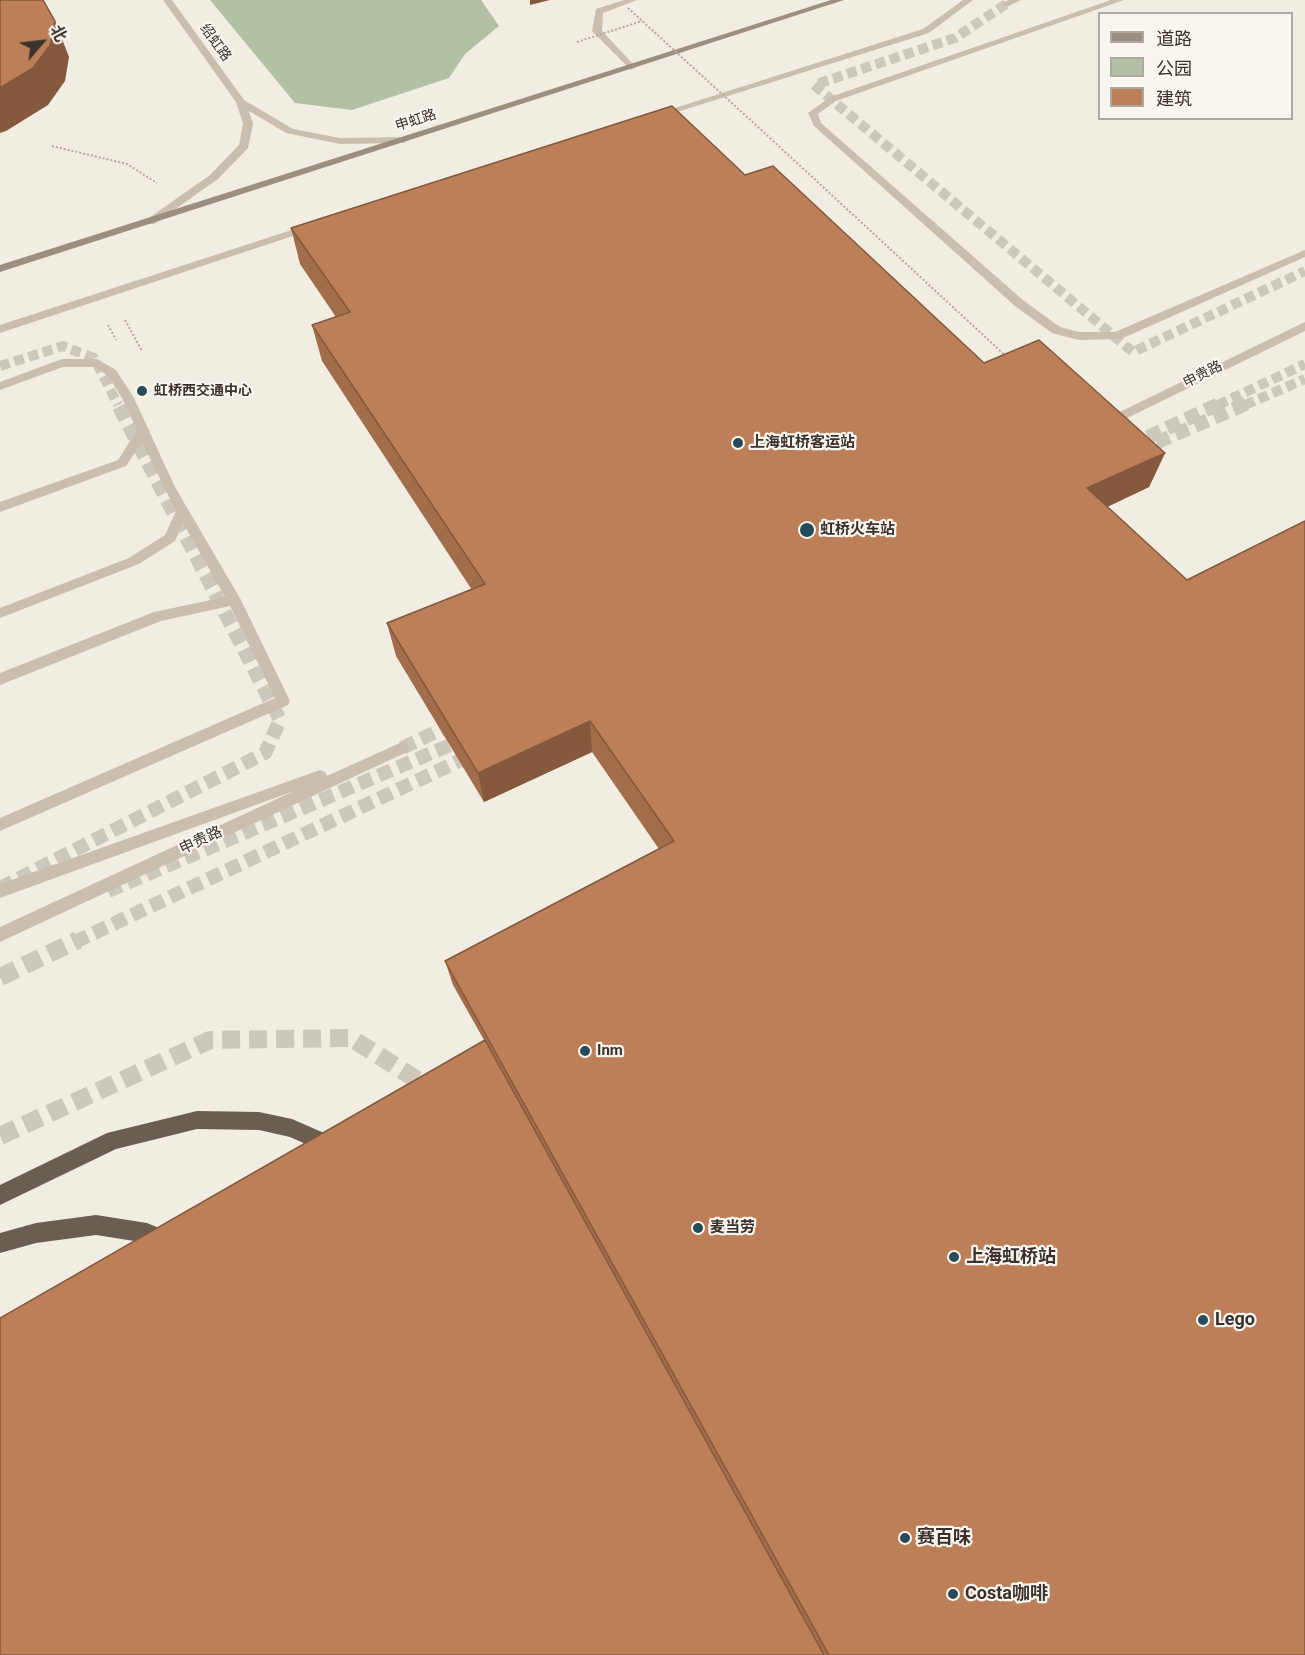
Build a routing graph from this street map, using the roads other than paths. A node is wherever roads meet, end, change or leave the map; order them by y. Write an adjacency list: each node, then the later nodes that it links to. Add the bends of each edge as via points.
1 (167, 0): 9 (street, 绍虹路)
2 (840, 0): 8 (main road, 申虹路)
3 (969, 0): 10 (street, via 926,31)
4 (1017, 0): 7 (street)
5 (1120, 0): 14 (street, via 833,99 813,113 817,124 1019,303 1056,330 1079,336 1117,336)
6 (630, 4): 8 (street, via 599,10 597,31)
7 (1006, 4)
8 (631, 67): 11 (main road, 申虹路)
9 (241, 102): 11 (street, via 290,131 340,141); 12 (street, via 248,124 244,146 214,177)
10 (651, 117)
11 (404, 140): 12 (main road, 申虹路)
12 (150, 222): 15 (main road, 申虹路)
13 (322, 224): 17 (street)
14 (1305, 253)
15 (0, 269)
16 (1305, 327): 19 (street, 申贵路)
17 (0, 329)
18 (0, 386): 20 (street, via 62,363 97,363 112,374 128,398)
19 (1101, 426)
20 (142, 432): 21 (street, via 122,463); 22 (street)
21 (0, 507)
22 (183, 510): 23 (street); 24 (street, via 170,538 134,561)
23 (234, 600): 25 (street, via 159,616); 26 (street, via 283,701)
24 (0, 613)
25 (0, 679)
26 (0, 825)
27 (0, 891): 28 (street, 申贵路, via 402,748)
28 (0, 935)
29 (345, 1155): 30 (highway, via 292,1128 259,1121 197,1120 114,1140)
30 (0, 1195)
31 (0, 1243): 32 (highway, via 36,1233 96,1225 147,1233)
32 (191, 1252)

